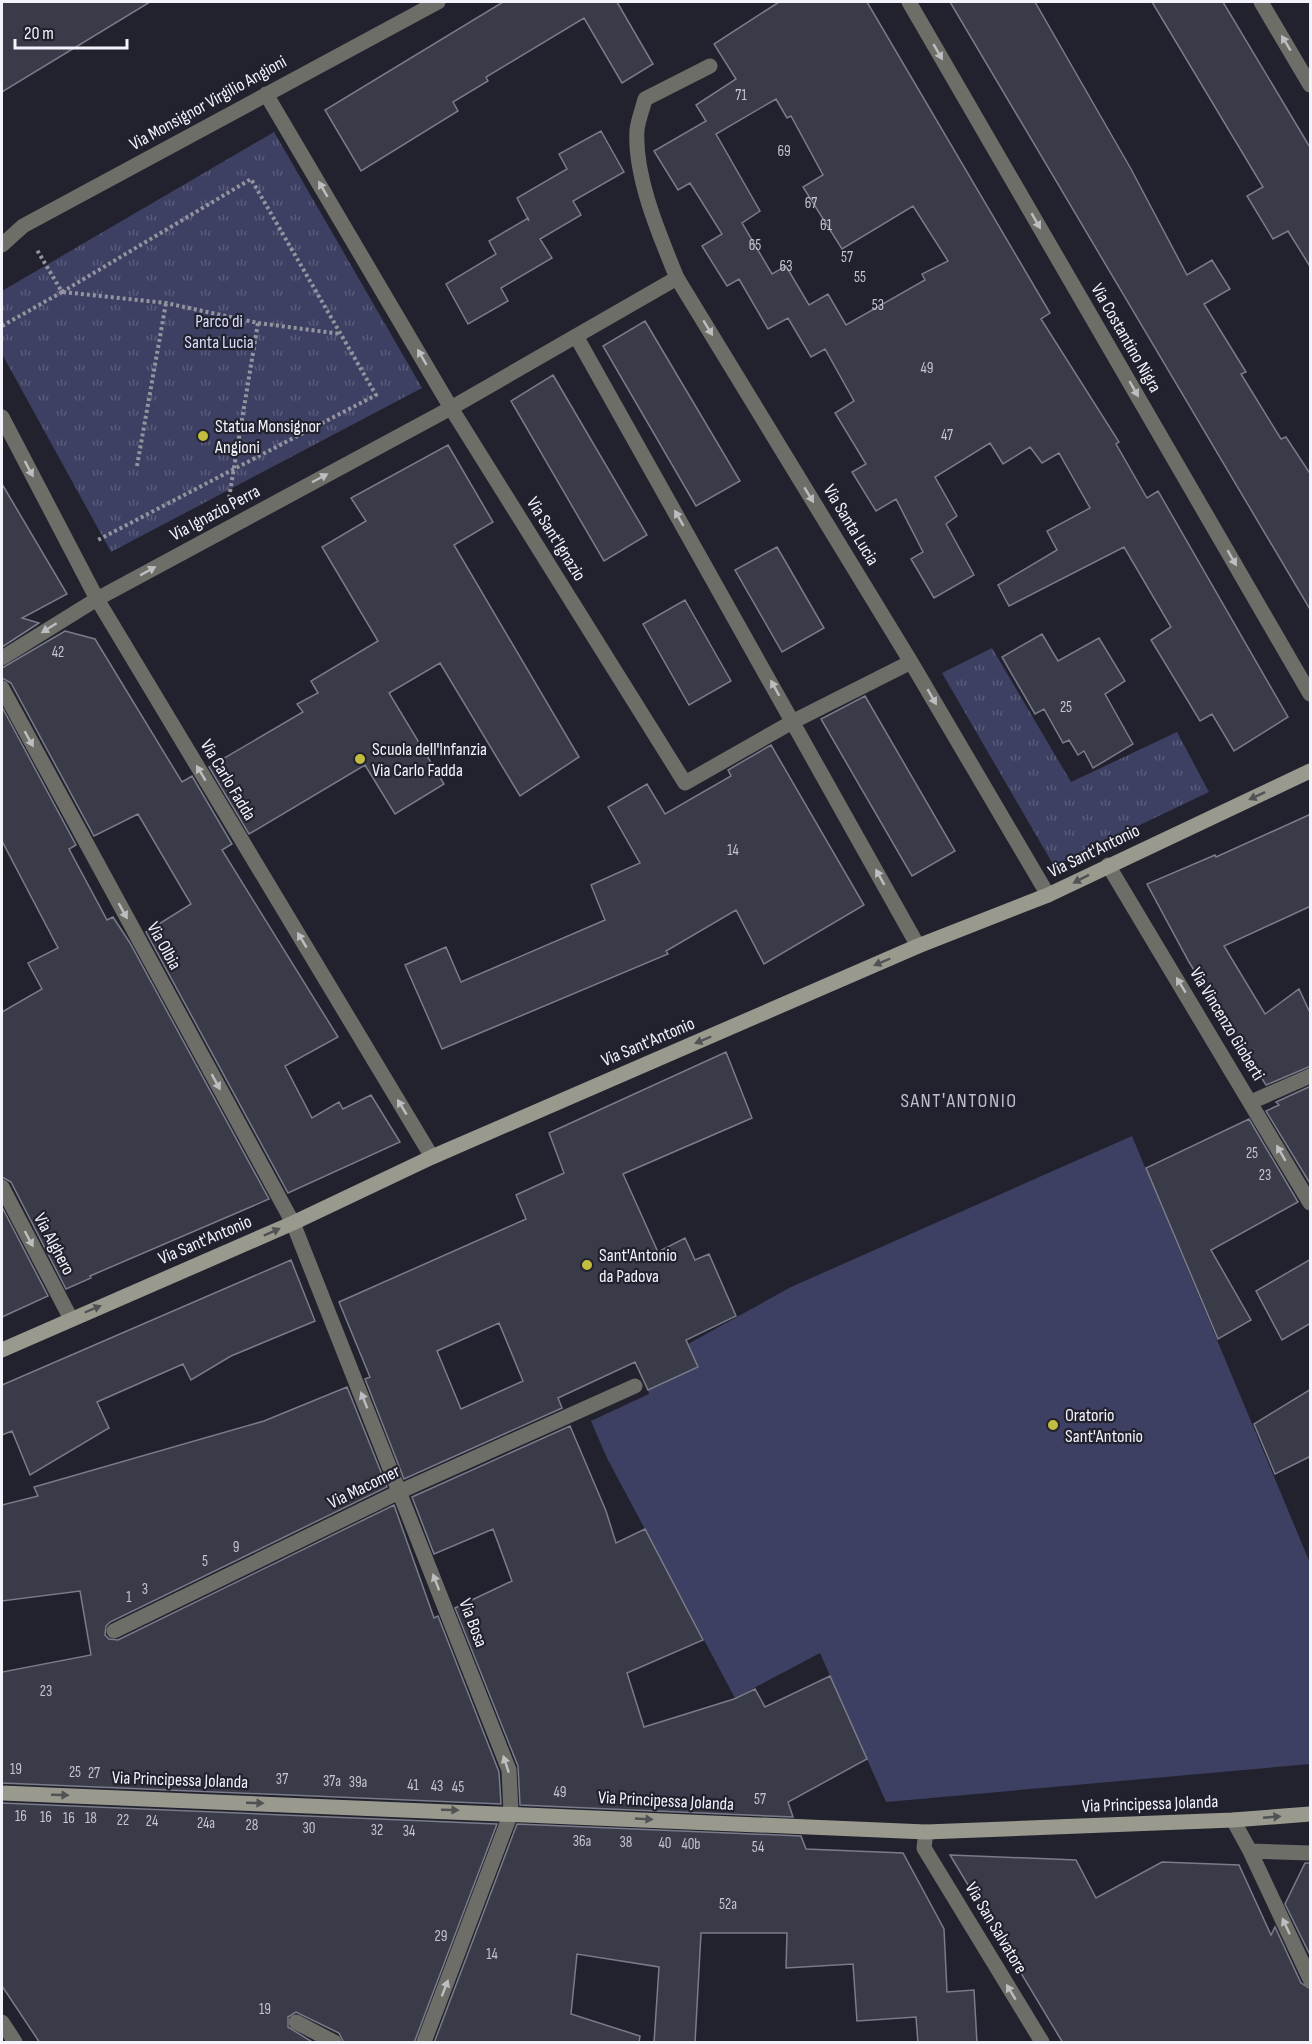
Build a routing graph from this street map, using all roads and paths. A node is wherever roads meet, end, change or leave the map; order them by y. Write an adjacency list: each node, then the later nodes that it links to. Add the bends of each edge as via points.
1 (438, 2): 6 (street, Via Monsignor Virgilio Angioni)
2 (909, 2): 26 (street, Via Costantino Nigra, one-way to 26)
3 (1261, 2): 5 (street, one-way to 3)
4 (710, 66): 9 (street, Via Santa Lucia, via 645,99 637,130 652,217)
5 (1311, 85)
6 (266, 94): 7 (street, Via Monsignor Virgilio Angioni); 16 (street, Via Sant'Ignazio, one-way to 6)
7 (23, 226): 8 (street, Via Monsignor Virgilio Angioni); 10 (path)
8 (2, 245)
9 (677, 278): 15 (street); 24 (street, Via Santa Lucia, one-way to 24)
10 (62, 292): 11 (path); 13 (path); 14 (path, via 251,179)
11 (166, 303): 12 (path); 18 (path)
12 (258, 323): 14 (path); 19 (path)
13 (2, 326)
14 (341, 334): 19 (path, via 376,395)
15 (576, 336): 16 (street); 27 (street, one-way to 15)
16 (451, 408): 20 (street, Via Ignazio Perra, one-way to 16); 27 (street, Via Sant'Ignazio, via 685,783)
17 (2, 417): 21 (street, Via Carlo Fadda, one-way to 21)
18 (137, 466)
19 (233, 470): 20 (path); 21 (path)
20 (224, 530): 22 (street, Via Ignazio Perra, one-way to 20)
21 (73, 554): 22 (street, Via Carlo Fadda)
22 (97, 599): 23 (street, Via Ignazio Perra, one-way to 23); 34 (street, Via Carlo Fadda, one-way to 22)
23 (2, 658)
24 (911, 662): 27 (street, Via Sant'Ignazio); 30 (street, Via Santa Lucia, one-way to 30)
25 (2, 688): 37 (street, Via Olbia, one-way to 37)
26 (1311, 694)
27 (794, 721): 31 (street, one-way to 27)
28 (1311, 771): 29 (street, Via Sant'Antonio, one-way to 29)
29 (1108, 865): 30 (street, Via Sant'Antonio, one-way to 30); 33 (street, Via Vincenzo Gioberti, one-way to 29)
30 (1048, 896): 31 (street, Via Sant'Antonio)
31 (918, 946): 34 (street, Via Sant'Antonio, one-way to 34)
32 (1311, 1076): 33 (street)
33 (1251, 1102): 36 (street, Via Vincenzo Gioberti, one-way to 33)
34 (432, 1157): 37 (street, Via Sant'Antonio)
35 (2, 1187): 38 (street, Via Alghero, one-way to 38)
36 (1311, 1203)
37 (293, 1223): 38 (street, Via Sant'Antonio, one-way to 37); 41 (street, Via Bosa, one-way to 37)
38 (71, 1319): 39 (street, Via Sant'Antonio)
39 (2, 1350)
40 (635, 1386): 41 (street, Via Macomer)
41 (401, 1491): 42 (street, Via Macomer); 44 (street, Via Bosa, one-way to 41, via 509,1770)
42 (114, 1631)
43 (2, 1793): 44 (street, Via Principessa Jolanda, one-way to 44)
44 (511, 1813): 47 (street, Via Principessa Jolanda, one-way to 47); 55 (street, Via Bosa, one-way to 44)
45 (1311, 1814): 46 (street, one-way to 45)
46 (1233, 1820): 47 (street, Via Principessa Jolanda); 48 (street, Via Principessa Jolanda)
47 (926, 1832): 56 (street, Via San Salvatore, one-way to 47, via 924,1848)
48 (1250, 1851): 49 (street); 50 (street, Via Principessa Jolanda, one-way to 48)
49 (1311, 1852)
50 (1311, 1979)
51 (2, 2022): 53 (street)
52 (296, 2022): 54 (street)
53 (15, 2043)
54 (334, 2043)
55 (424, 2043)
56 (1042, 2043)

